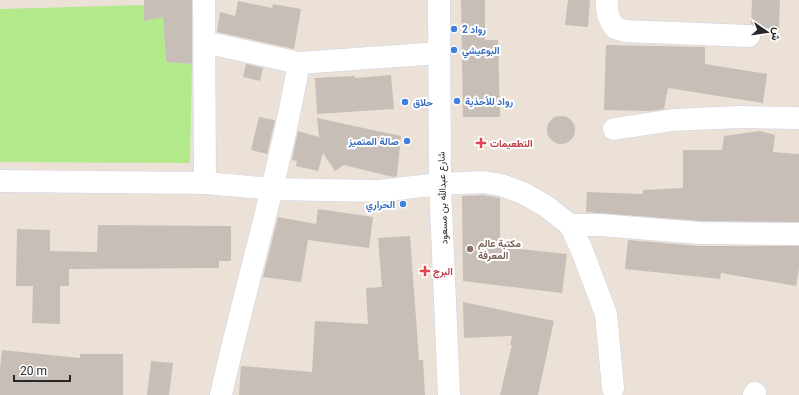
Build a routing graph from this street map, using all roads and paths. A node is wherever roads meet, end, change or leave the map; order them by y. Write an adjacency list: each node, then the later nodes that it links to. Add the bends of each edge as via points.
1 (204, 0): 5 (street)
2 (439, 0): 6 (street, شارع عبدالله بن مسعود)
3 (607, 0): 4 (street, via 606,11 615,28)
4 (749, 36)
5 (204, 42): 7 (street); 11 (street)
6 (439, 53): 7 (street); 12 (street, شارع عبدالله بن مسعود)
7 (299, 63): 13 (street)
8 (799, 118): 9 (street, via 673,120)
9 (614, 129)
10 (0, 181): 11 (street)
11 (205, 183): 13 (street)
12 (440, 184): 13 (street, via 378,191); 14 (street, via 484,182 502,185 546,206); 18 (street, شارع عبدالله بن مسعود)
13 (273, 189): 17 (street)
14 (570, 225): 15 (street, via 600,225 700,234); 16 (street, via 606,314)
15 (799, 234)
16 (613, 388)
17 (221, 395)
18 (449, 395)

